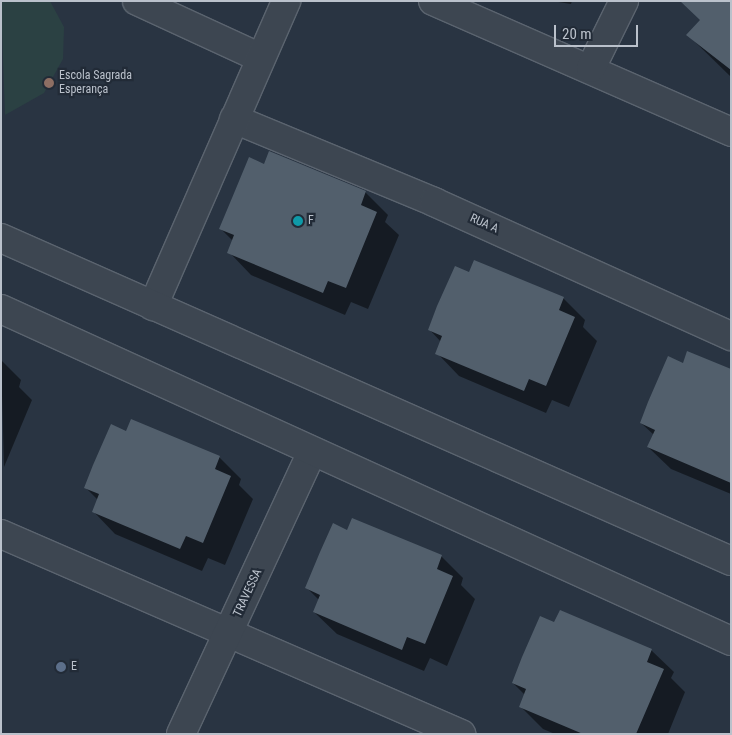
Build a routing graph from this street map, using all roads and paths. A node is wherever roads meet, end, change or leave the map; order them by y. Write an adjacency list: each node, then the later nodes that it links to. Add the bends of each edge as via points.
1 (137, 1): 5 (street)
2 (286, 1): 5 (street)
3 (433, 1): 6 (street)
4 (624, 1): 6 (street)
5 (262, 58): 7 (street)
6 (591, 68): 8 (street)
7 (234, 119): 10 (street); 12 (street, RUA A, via 434,202)
8 (731, 132)
9 (1, 238): 10 (street)
10 (153, 306): 15 (street)
11 (1, 309): 13 (street)
12 (731, 336)
13 (312, 452): 16 (street, TRAVESSA); 17 (street)
14 (4, 536): 16 (street)
15 (731, 561)
16 (228, 635): 18 (street, TRAVESSA); 19 (street)
17 (731, 641)
18 (181, 734)
19 (461, 734)

